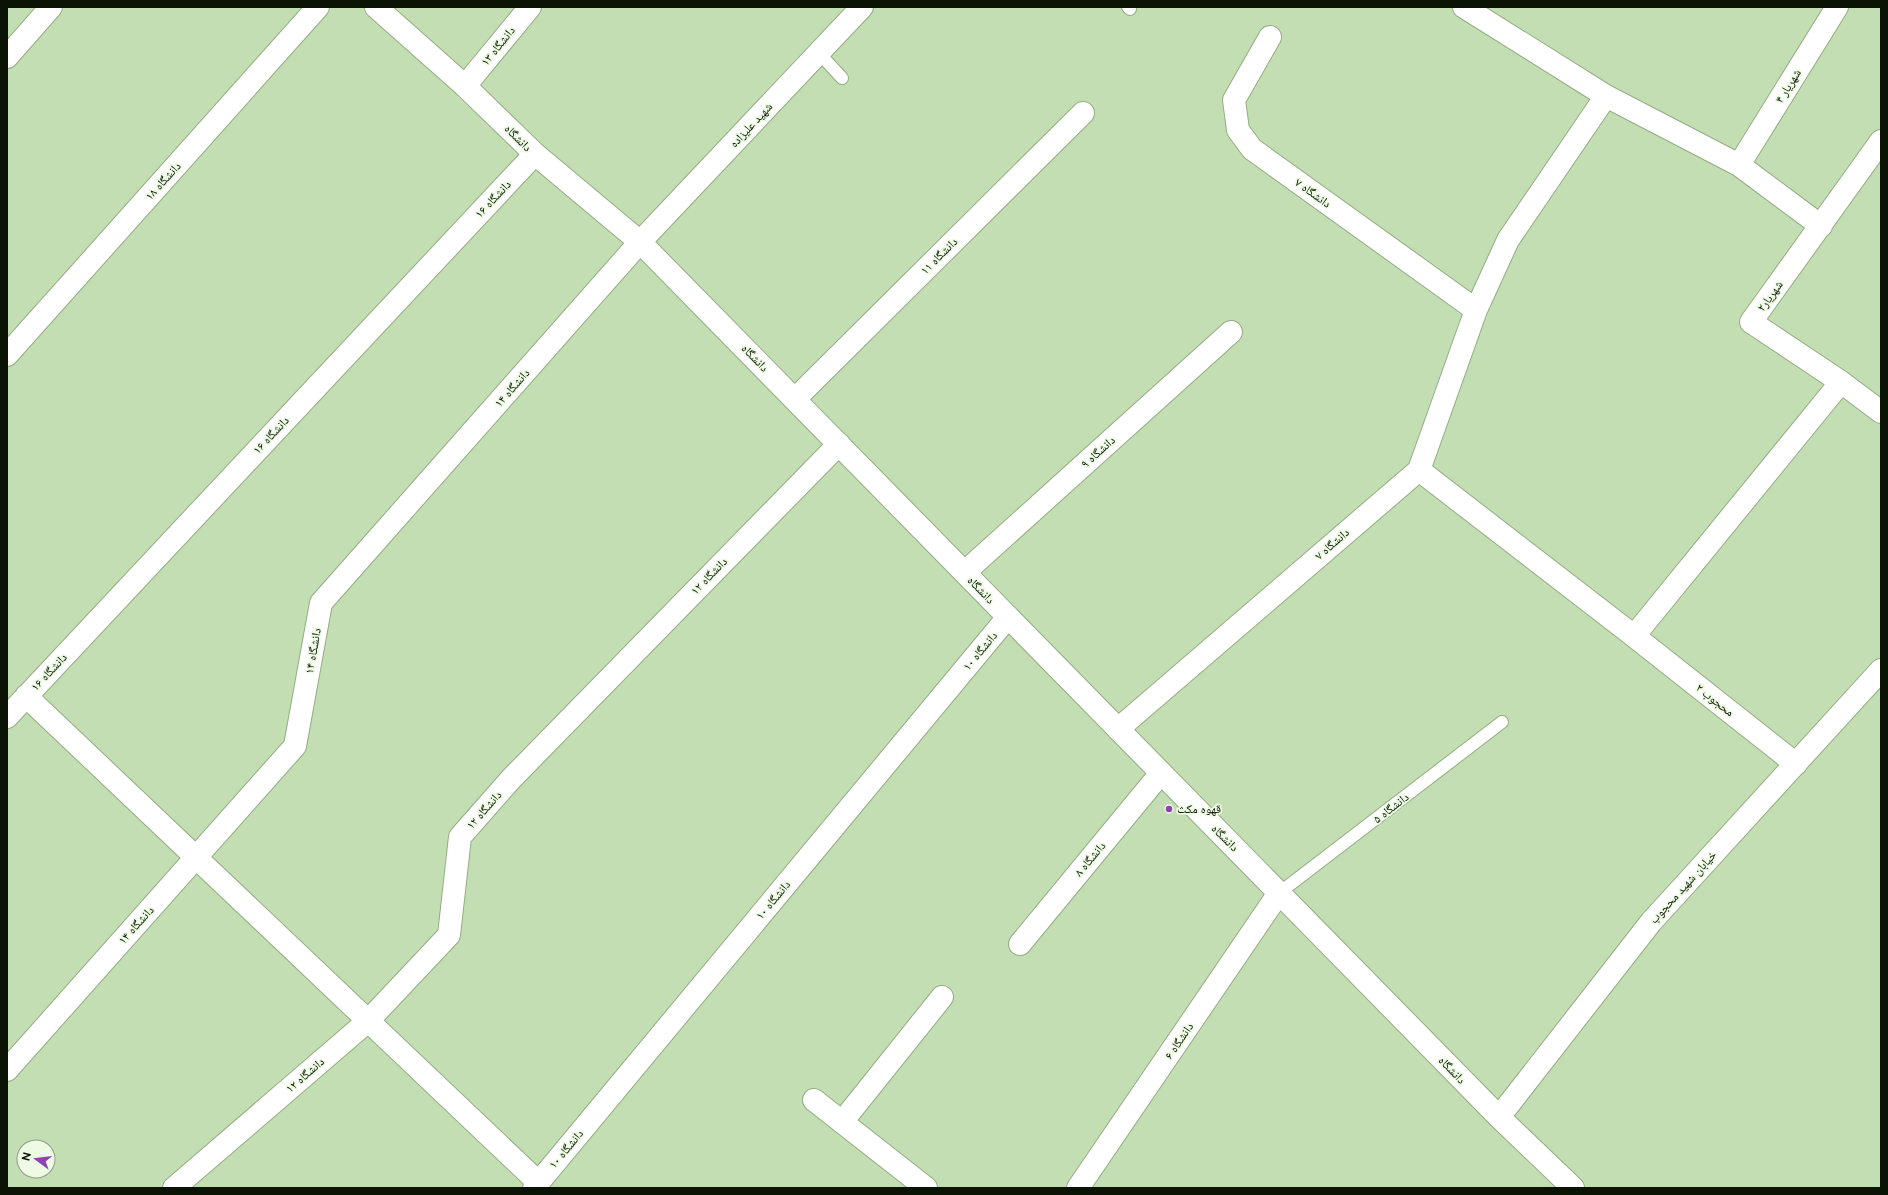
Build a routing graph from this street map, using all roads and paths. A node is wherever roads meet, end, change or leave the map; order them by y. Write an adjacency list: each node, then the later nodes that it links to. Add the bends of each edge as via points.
1 (51, 7): 10 (street)
2 (318, 7): 22 (street, دانشگاه ۱۸)
3 (376, 7): 12 (street, دانشگاه)
4 (530, 7): 12 (street, دانشگاه ۱۳)
5 (1464, 7): 13 (street)
6 (1837, 7): 17 (street, شهریار ۴)
7 (856, 9): 9 (street, شهید علیزاده)
8 (1270, 37): 20 (street, دانشگاه ۷, via 1234,100 1238,130 1252,149)
9 (819, 53): 11 (lane); 19 (street, شهید علیزاده)
10 (7, 57)
11 (842, 78)
12 (465, 86): 16 (street, دانشگاه)
13 (1606, 96): 17 (street); 20 (street, دانشگاه ۷, via 1508,240)
14 (1083, 113): 24 (street, دانشگاه ۱۱)
15 (1881, 141): 18 (street, شهریار۲)
16 (535, 154): 19 (street, دانشگاه); 32 (street, دانشگاه ۱۶)
17 (1739, 165): 18 (street)
18 (1822, 226): 23 (street, شهریار۲, via 1751,322)
19 (640, 242): 24 (street, دانشگاه); 38 (street, دانشگاه ۱۴, via 321,603 295,746)
20 (1476, 310): 27 (street, دانشگاه ۷)
21 (1231, 332): 28 (street, دانشگاه ۹)
22 (7, 355)
23 (1841, 382): 25 (street, شهریار۲); 30 (street)
24 (795, 399): 26 (street, دانشگاه)
25 (1881, 412)
26 (839, 444): 28 (street, دانشگاه); 42 (street, دانشگاه ۱۲, via 511,779 460,837 449,935)
27 (1418, 470): 30 (street, محجوب ۲); 35 (street, دانشگاه ۷)
28 (965, 572): 29 (street, دانشگاه)
29 (1008, 617): 35 (street, دانشگاه); 47 (street, دانشگاه ۱۰)
30 (1634, 636): 36 (street, محجوب ۲)
31 (1881, 670): 36 (street, خیابان شهید محجوب)
32 (26, 696): 33 (street, دانشگاه ۱۶); 38 (street)
33 (7, 717)
34 (1502, 722): 39 (lane, دانشگاه ۵)
35 (1118, 729): 37 (street, دانشگاه)
36 (1796, 764): 45 (street, خیابان شهید محجوب, via 1651,922)
37 (1161, 773): 39 (street, دانشگاه); 40 (street, دانشگاه ۸)
38 (196, 857): 42 (street); 43 (street, دانشگاه ۱۴)
39 (1279, 893): 45 (street, دانشگاه); 50 (street, دانشگاه ۶)
40 (1020, 944)
41 (942, 997): 46 (street)
42 (368, 1021): 47 (street); 48 (street, دانشگاه ۱۲)
43 (7, 1070)
44 (814, 1100): 46 (street)
45 (1499, 1117): 51 (street, دانشگاه)
46 (842, 1122): 49 (street)
47 (536, 1185)
48 (174, 1188)
49 (926, 1188)
50 (1078, 1188)
51 (1573, 1188)

